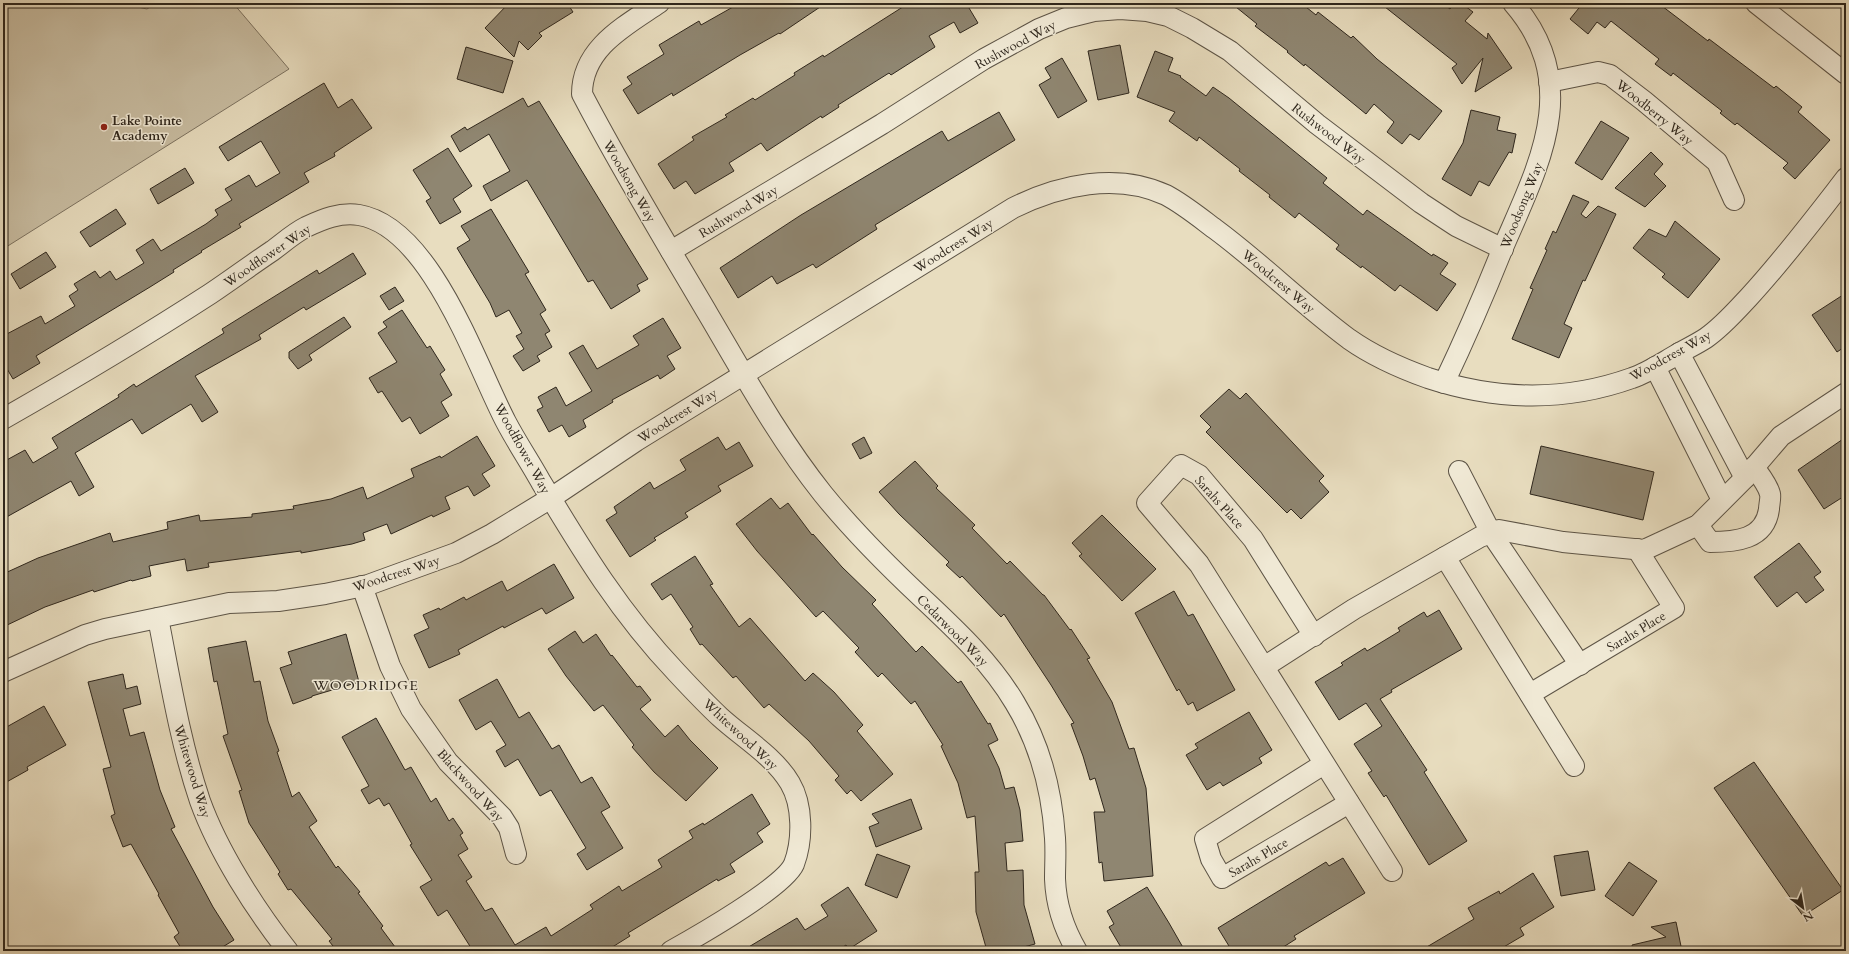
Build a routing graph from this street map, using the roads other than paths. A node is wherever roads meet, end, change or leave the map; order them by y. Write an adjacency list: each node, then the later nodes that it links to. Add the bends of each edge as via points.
1 (659, 3): 9 (street, Woodsong Way, via 604,42 589,62 583,79 582,94)
2 (1512, 3): 5 (street, Woodsong Way, via 1538,40 1548,68)
3 (1756, 3): 4 (street)
4 (1846, 74)
5 (1549, 82): 7 (street, Woodberry Way, via 1598,72 1610,76 1717,162); 8 (street, Woodsong Way, via 1550,122 1536,172)
6 (1846, 178): 10 (street, Woodcrest Way, via 1794,245 1730,317 1706,338)
7 (1734, 200)
8 (1503, 250): 9 (street, Rushwood Way, via 1456,226 1421,203 1317,124 1230,51 1168,16 1120,9 1094,11 1066,18 1039,29 984,59 882,124); 13 (street, Woodsong Way)
9 (671, 251): 12 (street, Woodsong Way)
10 (1679, 353): 11 (street, Woodcrest Way); 17 (street)
11 (1655, 367): 13 (street, Woodcrest Way, via 1634,378 1601,388 1556,396 1525,397 1486,393); 19 (street)
12 (744, 374): 13 (street, Woodcrest Way, via 1013,208 1035,197 1067,187 1118,184 1149,189 1166,195 1186,207 1349,339 1377,357); 18 (street, Woodcrest Way, via 636,441); 38 (street, Cedarwood Way, via 786,443 822,494 864,541 974,647 997,675 1016,705 1032,737 1044,771 1052,805 1055,882 1059,909 1068,937)
13 (1444, 383)
14 (1846, 393): 17 (street, via 1781,436)
15 (3, 419): 18 (street, Woodflower Way, via 146,336 303,229 328,217 357,214 388,227 405,242 434,278 458,320 506,423)
16 (1458, 471): 21 (street)
17 (1750, 472): 19 (street); 20 (street, via 1770,494 1768,513 1763,525 1749,538 1731,542 1710,542)
18 (551, 498): 24 (street, Woodcrest Way, via 492,534 456,552); 37 (street, Whitewood Way, via 589,562 646,639 720,717 778,766 797,800 800,816 799,842 792,868 782,879 715,926)
19 (1722, 500): 20 (street)
20 (1698, 525): 22 (street, via 1644,550)
21 (1491, 533): 22 (street, via 1499,530 1563,542); 23 (street); 27 (street)
22 (1637, 549): 27 (street, Sarahs Place, via 1674,608)
23 (1445, 557): 26 (street, via 1354,609); 30 (street)
24 (362, 586): 25 (street, Woodcrest Way, via 278,601 229,603); 34 (street, Blackwood Way, via 390,666 411,709 448,762 502,817 509,828)
25 (158, 618): 29 (street, Woodcrest Way, via 85,635); 36 (street, Whitewood Way, via 177,716 201,803 229,861)
26 (1314, 636): 28 (street); 28 (street, Sarahs Place, via 1253,539 1198,475 1181,465 1147,504 1199,564)
27 (1580, 664): 30 (street, Sarahs Place)
28 (1264, 667): 31 (street, Sarahs Place)
29 (3, 672)
30 (1530, 694): 32 (street)
31 (1324, 764): 33 (street, Sarahs Place); 33 (street, Sarahs Place, via 1205,839 1218,872 1222,878)
32 (1574, 766)
33 (1349, 803): 35 (street, Sarahs Place)
34 (516, 854)
35 (1392, 872)
36 (281, 949)
37 (671, 951)
38 (1077, 951)

